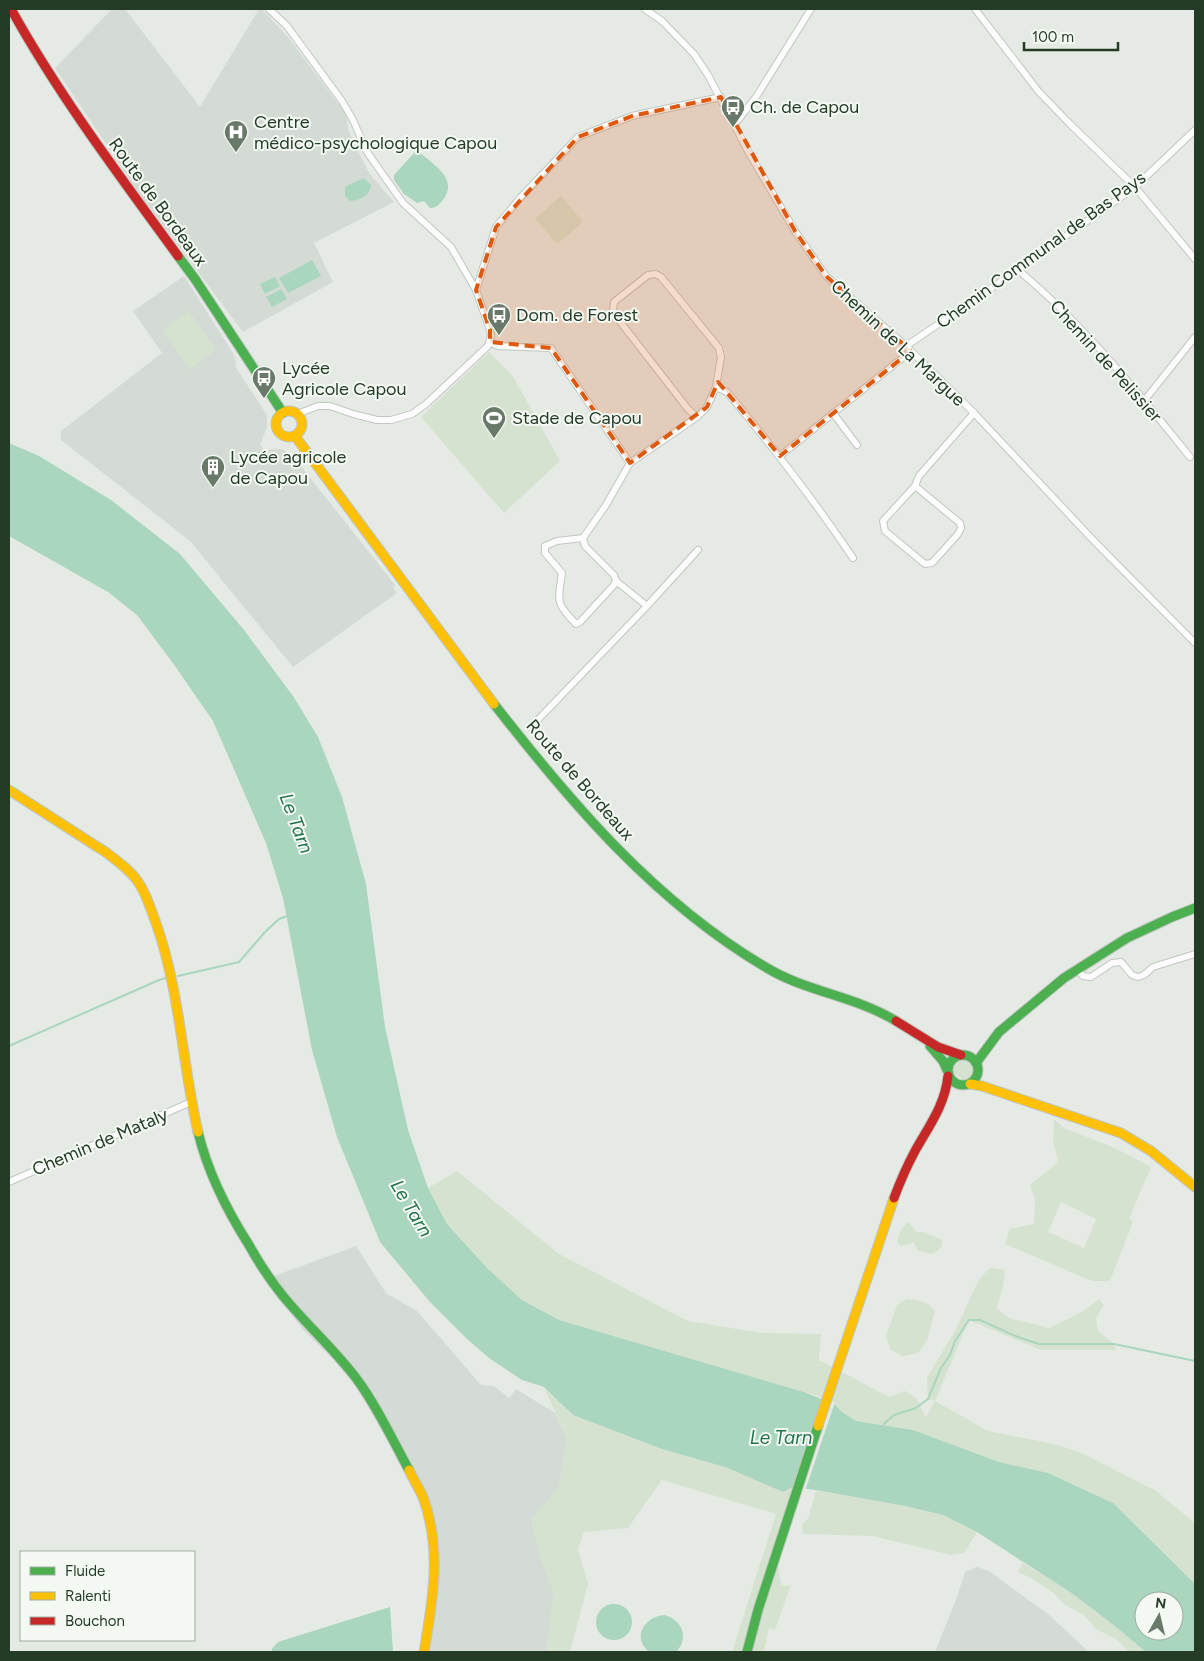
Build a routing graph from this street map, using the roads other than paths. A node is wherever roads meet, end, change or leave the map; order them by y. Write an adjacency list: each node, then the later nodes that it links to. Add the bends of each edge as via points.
1 (11, 9): 18 (main road, Route de Bordeaux, via 67,102 194,279)
2 (269, 9): 12 (street, via 287,26 342,101 367,152 403,203 451,247)
3 (645, 9): 6 (street, Chemin de La Margue, via 662,21 694,54)
4 (811, 9): 7 (street, via 756,97)
5 (975, 9): 9 (street, via 1039,92)
6 (721, 97): 7 (street, Chemin de La Margue); 12 (street, via 632,116 578,137 496,227)
7 (735, 124): 15 (street, Chemin de La Margue, via 795,231 826,276)
8 (1195, 130): 9 (street, Chemin Communal de Bas Pays)
9 (1134, 187): 10 (street); 11 (street, Chemin Communal de Bas Pays)
10 (1195, 259)
11 (1018, 270): 15 (street, Chemin Communal de Bas Pays); 17 (street, Chemin de Pelissier, via 1045,292)
12 (476, 290): 14 (street, via 490,330)
13 (1195, 337): 17 (street)
14 (490, 342): 21 (street, via 481,354 412,414 377,420 330,406 318,406); 27 (street, via 497,346 551,348)
15 (908, 349): 19 (street, Chemin Communal de Bas Pays); 20 (street, Chemin de La Margue)
16 (716, 387): 22 (street, via 707,407); 22 (street, via 722,357 719,348 660,277 648,275 614,302 613,310 618,318); 25 (street, via 727,392)
17 (1144, 401): 26 (street, Chemin de Pelissier)
18 (283, 413): 21 (main road); 23 (main road, via 277,421 279,433 286,437)
19 (833, 413): 24 (street); 25 (street, Chemin Communal de Bas Pays)
20 (974, 413): 28 (street, via 919,476); 34 (street, Chemin de La Margue)
21 (298, 414): 23 (main road, via 302,426)
22 (697, 417): 27 (street)
23 (295, 436): 41 (main road, Route de Bordeaux, via 520,738 599,829 651,881 690,915 773,972 866,1006)
24 (857, 445)
25 (780, 456): 31 (street)
26 (1190, 457)
27 (630, 463): 29 (street)
28 (915, 486): 28 (street, via 960,523 958,534 932,563 925,564 885,531 883,521)
29 (584, 538): 32 (street, via 585,546); 32 (street, via 545,546 546,553 562,573 558,600 561,608 576,624)
30 (698, 550): 33 (street)
31 (853, 558)
32 (616, 581): 33 (street)
33 (647, 606): 35 (street)
34 (1195, 643)
35 (531, 727)
36 (9, 790): 47 (main road, via 107,853 139,883 160,932 172,979)
37 (1195, 908): 39 (main road, via 1151,926)
38 (1195, 954): 39 (street, via 1153,967 1138,977 1120,962 1112,963 1091,977 1083,976)
39 (1077, 969): 40 (main road, via 1039,997)
40 (991, 1041): 42 (main road, via 974,1052); 43 (main road)
41 (928, 1043): 42 (main road, Route de Bordeaux); 44 (main road, Route de Bordeaux)
42 (962, 1055): 43 (main road, via 972,1058); 44 (main road, via 952,1059)
43 (977, 1064): 45 (main road, via 976,1078); 46 (main road, via 983,1076)
44 (948, 1073): 45 (main road, via 954,1083); 48 (main road, via 948,1087)
45 (968, 1084): 46 (main road); 48 (main road)
46 (999, 1092): 50 (main road, via 1121,1133 1151,1151)
47 (192, 1102): 49 (street, Chemin de Mataly); 51 (main road, via 202,1149 227,1210 283,1296 368,1394 422,1495 432,1524 436,1569)
48 (941, 1106): 52 (main road, via 896,1192)
49 (9, 1182)
50 (1195, 1188)
51 (424, 1652)
52 (747, 1652)

